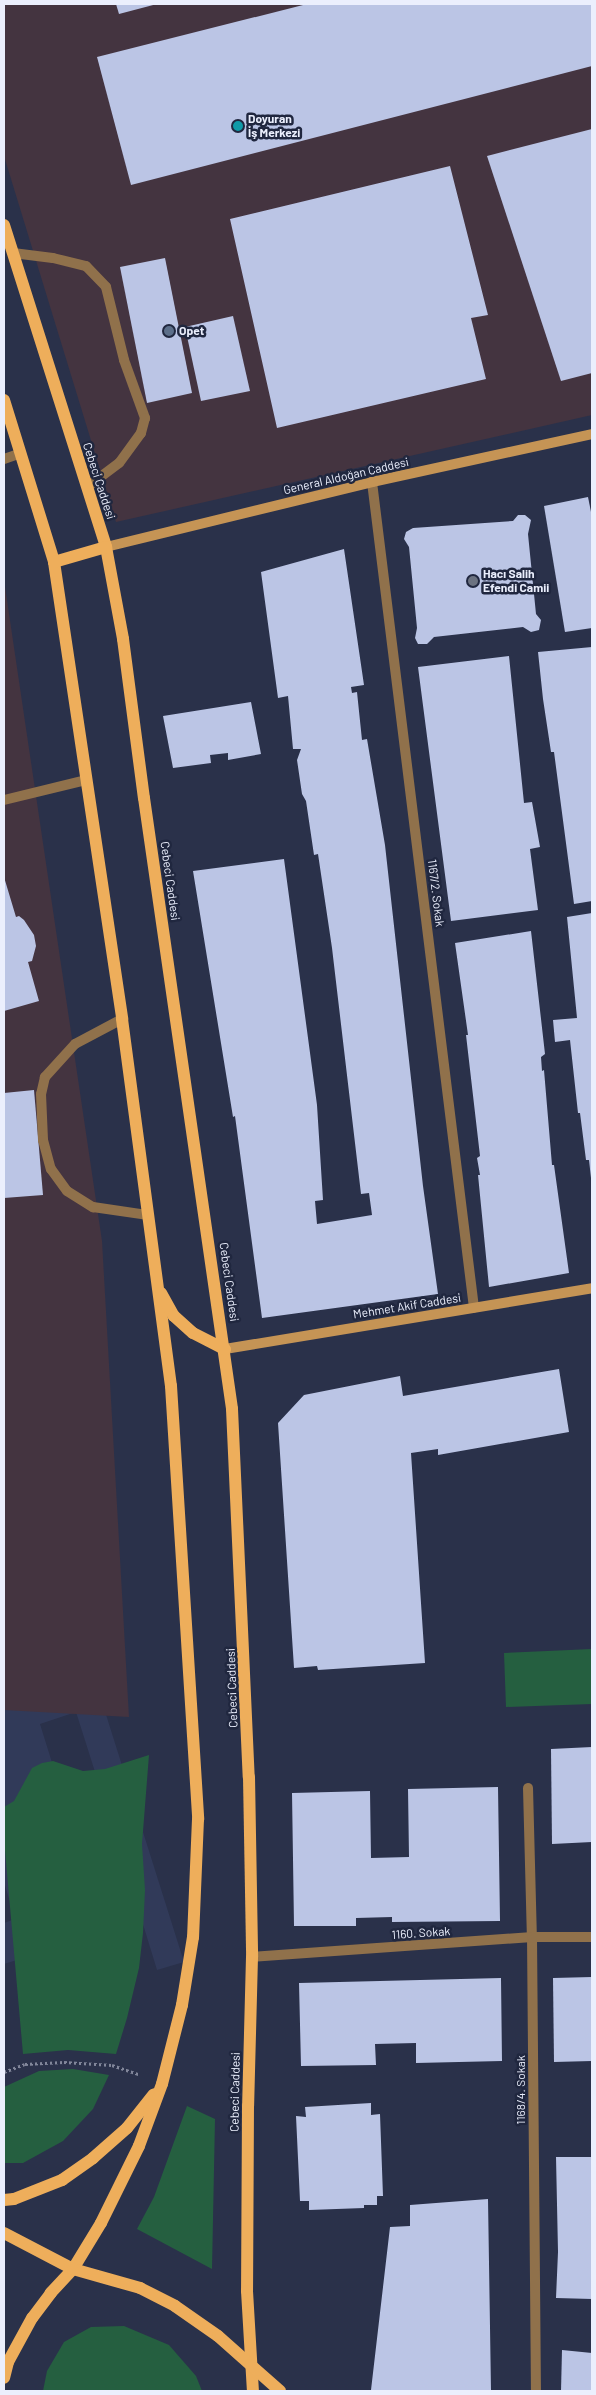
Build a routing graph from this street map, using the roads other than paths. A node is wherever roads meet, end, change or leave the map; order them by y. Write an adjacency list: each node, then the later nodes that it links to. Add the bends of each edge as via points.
1 (4, 225): 2 (main road, Cebeci Caddesi)
2 (13, 253): 8 (main road, Cebeci Caddesi); 8 (street, via 86,266 106,287 124,360 145,418 141,433 119,463)
3 (4, 400): 5 (main road)
4 (592, 434): 7 (main road, General Aldoğan Caddesi)
5 (21, 453): 6 (street); 10 (main road)
6 (4, 459)
7 (372, 482): 9 (main road, General Aldoğan Caddesi); 17 (street, 1167/2. Sokak)
8 (86, 487): 9 (main road, Cebeci Caddesi)
9 (106, 547): 10 (main road); 18 (main road, Cebeci Caddesi, via 123,639)
10 (54, 562): 11 (main road)
11 (86, 780): 12 (street); 13 (main road)
12 (4, 800)
13 (122, 1019): 14 (main road); 14 (street, via 76,1044 45,1077 41,1094 43,1140 51,1169 67,1191 93,1207)
14 (148, 1215): 15 (main road)
15 (158, 1288): 18 (main road, via 174,1316 193,1333); 23 (main road, via 174,1418 198,1819 193,1937 182,2005)
16 (592, 1288): 17 (main road, Mehmet Akif Caddesi)
17 (474, 1308): 18 (main road, Mehmet Akif Caddesi)
18 (225, 1349): 22 (main road, Cebeci Caddesi, via 235,1450 249,1777)
19 (528, 1788): 20 (street, 1168/4. Sokak)
20 (532, 1937): 21 (street, 1160. Sokak); 22 (street, 1160. Sokak); 31 (street, 1168/4. Sokak)
21 (592, 1937)
22 (252, 1957): 27 (main road, Cebeci Caddesi, via 247,2291)
23 (162, 2084): 24 (main road, via 127,2128 93,2158 62,2180); 26 (main road, via 120,2187)
24 (4, 2200)
25 (4, 2233): 26 (main road)
26 (73, 2270): 27 (main road, via 140,2288 175,2306); 28 (main road, via 32,2318 8,2362)
27 (252, 2364): 29 (main road, Cebeci Caddesi); 30 (main road)
28 (4, 2378)
29 (253, 2391)
30 (280, 2391)
31 (536, 2391)

